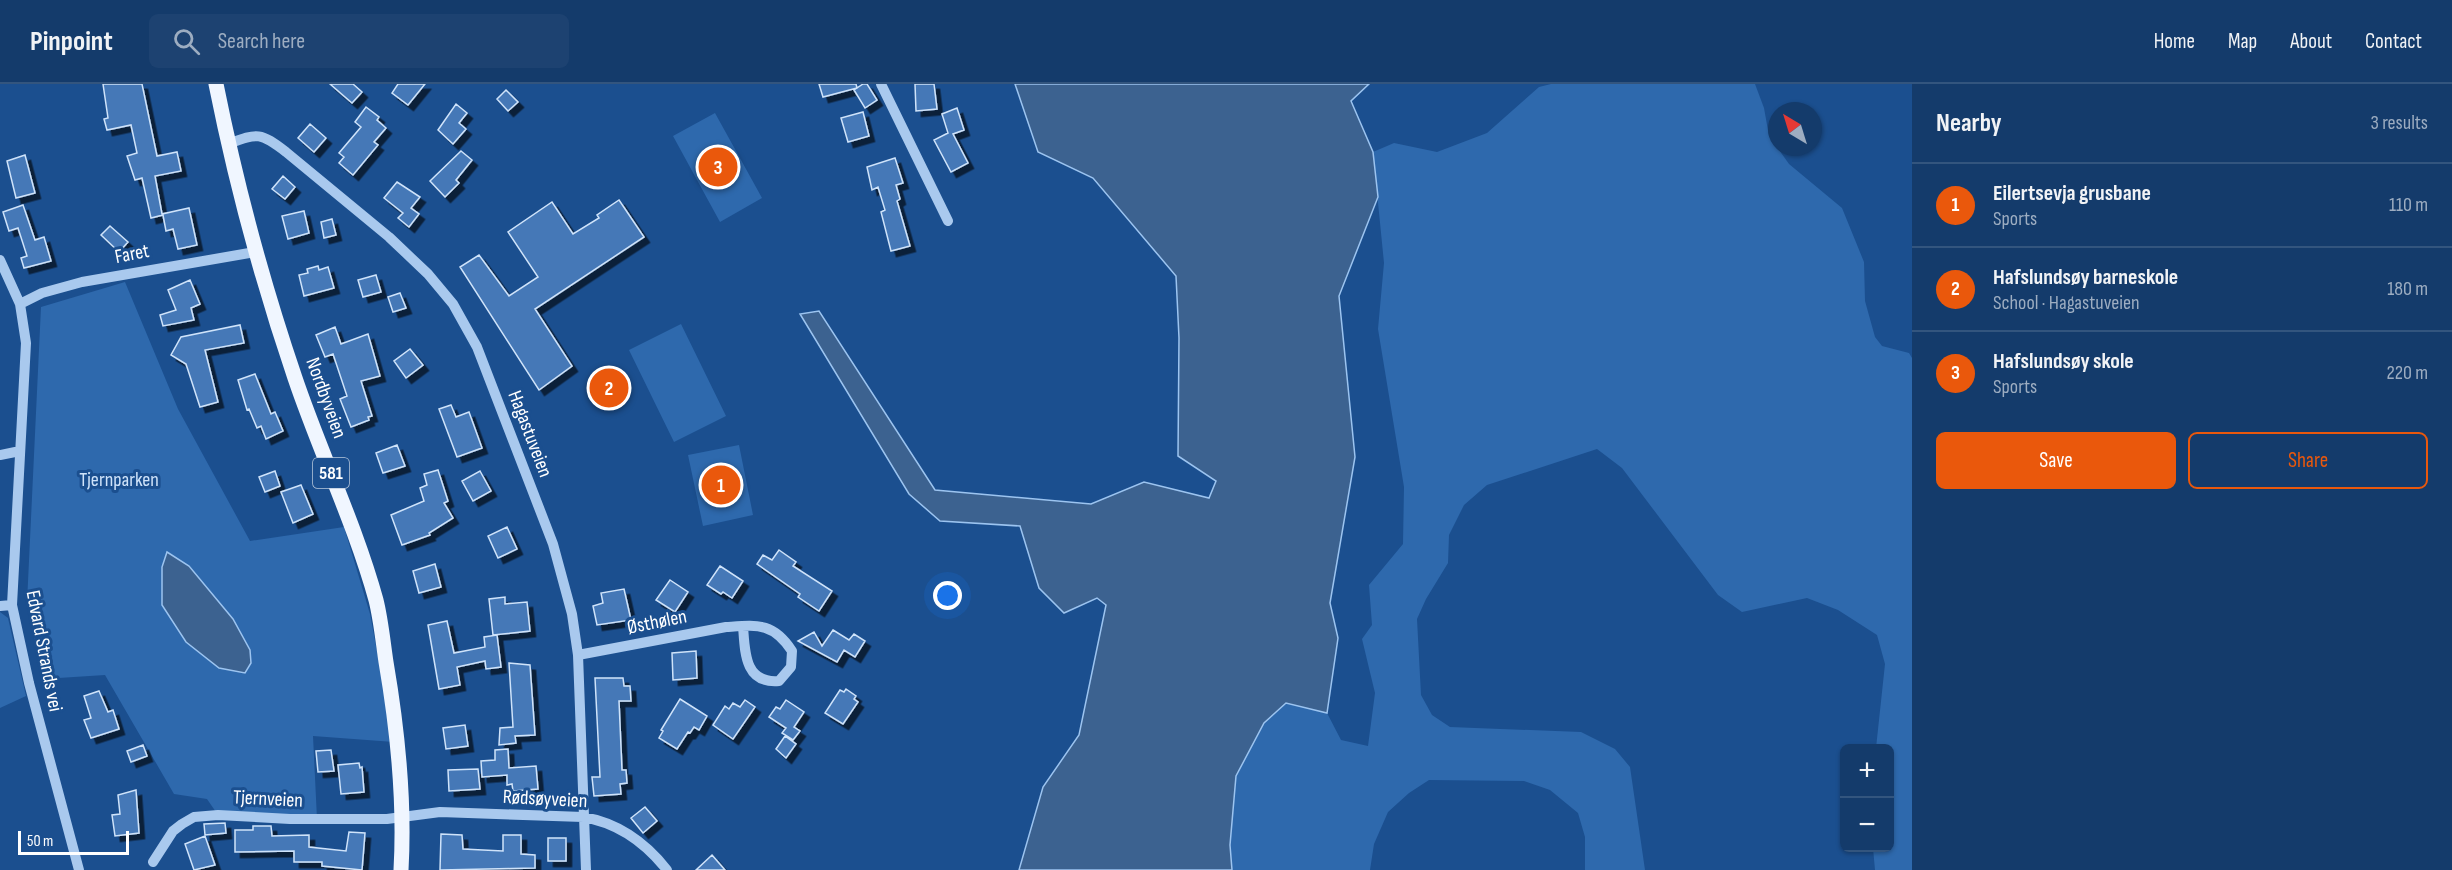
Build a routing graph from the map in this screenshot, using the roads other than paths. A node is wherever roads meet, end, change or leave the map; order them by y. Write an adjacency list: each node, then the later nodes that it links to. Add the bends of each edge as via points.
1 (216, 84): 3 (main road, Nordbyveien / 581)
2 (881, 84): 4 (street)
3 (228, 144): 5 (main road, Nordbyveien / 581); 13 (street, Hagastuveien, via 256,135 270,140 389,237 453,304 477,347 553,544 570,602)
4 (948, 221)
5 (255, 252): 7 (street, Faret, via 82,282 42,292); 14 (main road, Nordbyveien / 581, via 296,381 376,601 398,729)
6 (0, 260): 7 (street, Edvard Strands vei)
7 (20, 304): 8 (street, Edvard Strands vei, via 26,343)
8 (20, 452): 9 (street); 10 (street, Edvard Strands vei)
9 (0, 455)
10 (12, 605): 11 (street); 17 (street, Edvard Strands vei)
11 (0, 606)
12 (743, 626): 12 (street, Østhølen, via 771,629 792,651 792,667 779,681 770,682 747,664); 13 (street, Østhølen)
13 (578, 656): 15 (street, Hagastuveien)
14 (403, 817): 15 (street, Rødsøyveien, via 440,812); 16 (street, Tjernveien, via 194,817 173,831); 18 (main road, Nordbyveien / 581)
15 (583, 817): 19 (street, Hagastuveien); 20 (street, Rødsøyveien, via 602,820 626,831)
16 (153, 862)
17 (79, 870)
18 (401, 870)
19 (586, 870)
20 (667, 870)

